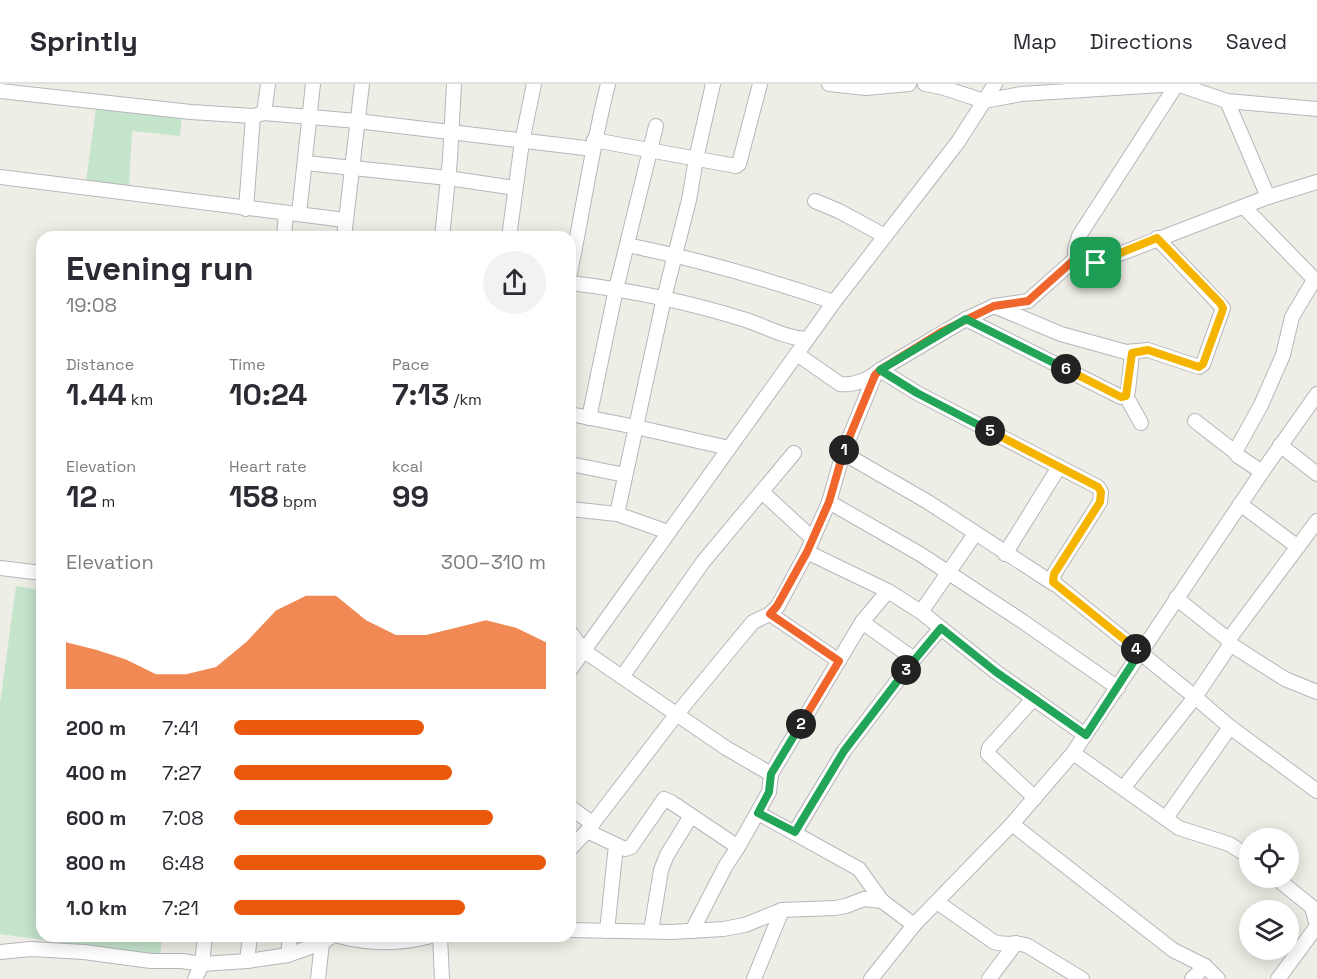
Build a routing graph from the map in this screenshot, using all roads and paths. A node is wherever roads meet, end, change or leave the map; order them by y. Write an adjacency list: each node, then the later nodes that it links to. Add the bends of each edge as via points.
1 (268, 84): 18 (street)
2 (313, 84): 19 (street)
3 (362, 84): 20 (street)
4 (454, 84): 22 (street)
5 (534, 84): 23 (street)
6 (608, 84): 24 (street)
7 (712, 84): 26 (street)
8 (760, 84): 26 (street, via 739,164)
9 (829, 84): 10 (street, via 866,88)
10 (907, 84)
11 (925, 84): 15 (street)
12 (995, 84): 15 (street)
13 (1177, 84): 15 (street, via 1021,94); 16 (street); 48 (street, via 1079,236)
14 (0, 91): 18 (street)
15 (984, 101): 43 (street, via 958,142)
16 (1227, 101): 17 (street); 33 (street)
17 (1316, 107)
18 (258, 114): 19 (street); 36 (street)
19 (309, 118): 20 (street); 27 (street)
20 (357, 121): 22 (street); 28 (street)
21 (656, 126): 25 (street)
22 (451, 132): 23 (street); 30 (street)
23 (522, 142): 24 (street); 32 (street)
24 (593, 144): 25 (street); 45 (street)
25 (651, 150): 26 (street); 46 (street)
26 (696, 159): 47 (street)
27 (306, 163): 28 (street); 37 (street)
28 (352, 167): 30 (street); 38 (street)
29 (0, 177): 36 (street)
30 (448, 178): 32 (street); 41 (street)
31 (1317, 182): 33 (street)
32 (515, 188): 42 (street)
33 (1268, 197): 35 (street)
34 (815, 201): 43 (street)
35 (1244, 207): 44 (street); 49 (street)
36 (246, 208): 37 (street)
37 (293, 214): 38 (street); 39 (street)
38 (345, 220): 40 (street)
39 (286, 231)
40 (344, 231)
41 (443, 231)
42 (510, 231)
43 (885, 236): 53 (street)
44 (1157, 238): 48 (street, via 1096,263); 57 (street, via 1223,308 1199,367 1148,350)
45 (576, 243)
46 (627, 245): 47 (street); 51 (street)
47 (676, 255): 52 (street); 53 (street)
48 (1075, 259): 54 (street, via 1028,301)
49 (1316, 281): 69 (street, via 1292,317 1283,356)
50 (576, 284): 51 (street)
51 (616, 288): 52 (street); 63 (street)
52 (664, 298): 56 (street, via 747,320 794,339); 66 (street)
53 (834, 302): 56 (street)
54 (994, 306): 55 (street); 57 (street, via 1060,334)
55 (966, 319): 59 (street); 61 (street, via 1121,397)
56 (807, 339): 58 (street)
57 (1132, 353): 61 (street)
58 (797, 354): 59 (street, via 840,384 848,385); 68 (street)
59 (877, 372): 71 (street); 73 (street)
60 (1317, 394): 67 (street)
61 (1126, 396): 65 (street)
62 (576, 415): 63 (street)
63 (589, 418): 66 (street)
64 (1195, 421): 69 (street)
65 (1141, 423)
66 (636, 427): 68 (street); 76 (street)
67 (1280, 445): 74 (street); 75 (street)
68 (729, 448): 83 (street)
69 (1235, 452): 74 (street)
70 (794, 453): 77 (street)
71 (843, 453): 78 (street); 84 (street)
72 (576, 465): 76 (street)
73 (1059, 467): 88 (street); 92 (street, via 1098,487 1102,496 1054,574)
74 (1262, 472): 79 (street)
75 (1317, 474)
76 (625, 475): 81 (street)
77 (762, 492): 85 (street); 106 (street, via 703,562)
78 (829, 502): 85 (street); 91 (street)
79 (1240, 504): 86 (street); 94 (street)
80 (576, 510): 81 (street)
81 (617, 514): 83 (street)
82 (1317, 521): 86 (street)
83 (668, 532): 101 (street)
84 (975, 534): 88 (street); 91 (street)
85 (812, 537): 87 (street)
86 (1298, 547): 100 (street)
87 (807, 552): 93 (street); 96 (street)
88 (1005, 554): 92 (street)
89 (0, 568): 90 (street)
90 (36, 572)
91 (949, 573): 95 (street); 107 (street)
92 (1054, 584): 102 (street)
93 (888, 591): 95 (street); 97 (street)
94 (1176, 598): 100 (street); 102 (street)
95 (921, 612): 98 (street)
96 (770, 614): 104 (street); 111 (street, via 753,622)
97 (861, 622): 103 (street); 104 (street)
98 (941, 628): 103 (street); 110 (street)
99 (576, 640): 101 (street)
100 (1230, 641): 108 (street, via 1285,679); 109 (street)
101 (584, 651): 105 (street); 106 (street)
102 (1140, 652): 107 (street); 109 (street)
103 (914, 659): 125 (street, via 844,751)
104 (839, 661): 115 (street)
105 (576, 662)
106 (622, 677): 111 (street)
107 (1118, 688): 113 (street)
108 (1317, 692)
109 (1195, 697): 112 (street); 116 (street)
110 (1034, 698): 113 (street); 118 (street, via 989,748 988,754)
111 (676, 716): 115 (street); 124 (street)
112 (1230, 727): 117 (street); 122 (street)
113 (1086, 735): 114 (street)
114 (1073, 753): 116 (street); 118 (street)
115 (771, 774): 120 (street, via 769,792)
116 (1124, 788): 122 (street)
117 (1317, 791)
118 (1035, 798): 123 (street)
119 (576, 813): 124 (street)
120 (758, 813): 125 (street); 128 (street)
121 (691, 816): 127 (street, via 664,799 631,847); 128 (street); 138 (street, via 661,870)
122 (1166, 818): 129 (street, via 1179,828)
123 (1012, 824): 132 (street); 151 (street, via 1173,950)
124 (590, 827): 126 (street); 127 (street)
125 (795, 832): 131 (street, via 859,869)
126 (576, 842)
127 (616, 845): 137 (street)
128 (738, 847): 139 (street)
129 (1239, 850)
130 (1289, 888): 133 (street)
131 (882, 901): 134 (street, via 864,899 835,908); 135 (street)
132 (937, 902): 135 (street); 146 (street, via 994,942)
133 (1315, 909): 161 (street, via 1317,926)
134 (782, 910): 139 (street, via 745,925); 155 (street)
135 (914, 924): 156 (street)
136 (576, 930): 137 (street)
137 (607, 931): 138 (street)
138 (651, 931): 139 (street)
139 (692, 931)
140 (204, 942): 150 (street)
141 (249, 942): 149 (street)
142 (289, 942): 148 (street)
143 (322, 942): 148 (street)
144 (327, 942): 153 (street)
145 (440, 942): 154 (street)
146 (1016, 943): 157 (street); 158 (street, via 1029,946)
147 (0, 952): 150 (street, via 73,951)
148 (288, 955): 149 (street)
149 (247, 961): 150 (street)
150 (202, 964): 152 (street)
151 (1205, 966): 159 (street); 160 (street)
152 (195, 979)
153 (318, 979)
154 (442, 979)
155 (754, 979)
156 (871, 979)
157 (989, 979)
158 (1082, 979)
159 (1192, 979)
160 (1218, 979)
161 (1278, 979)

